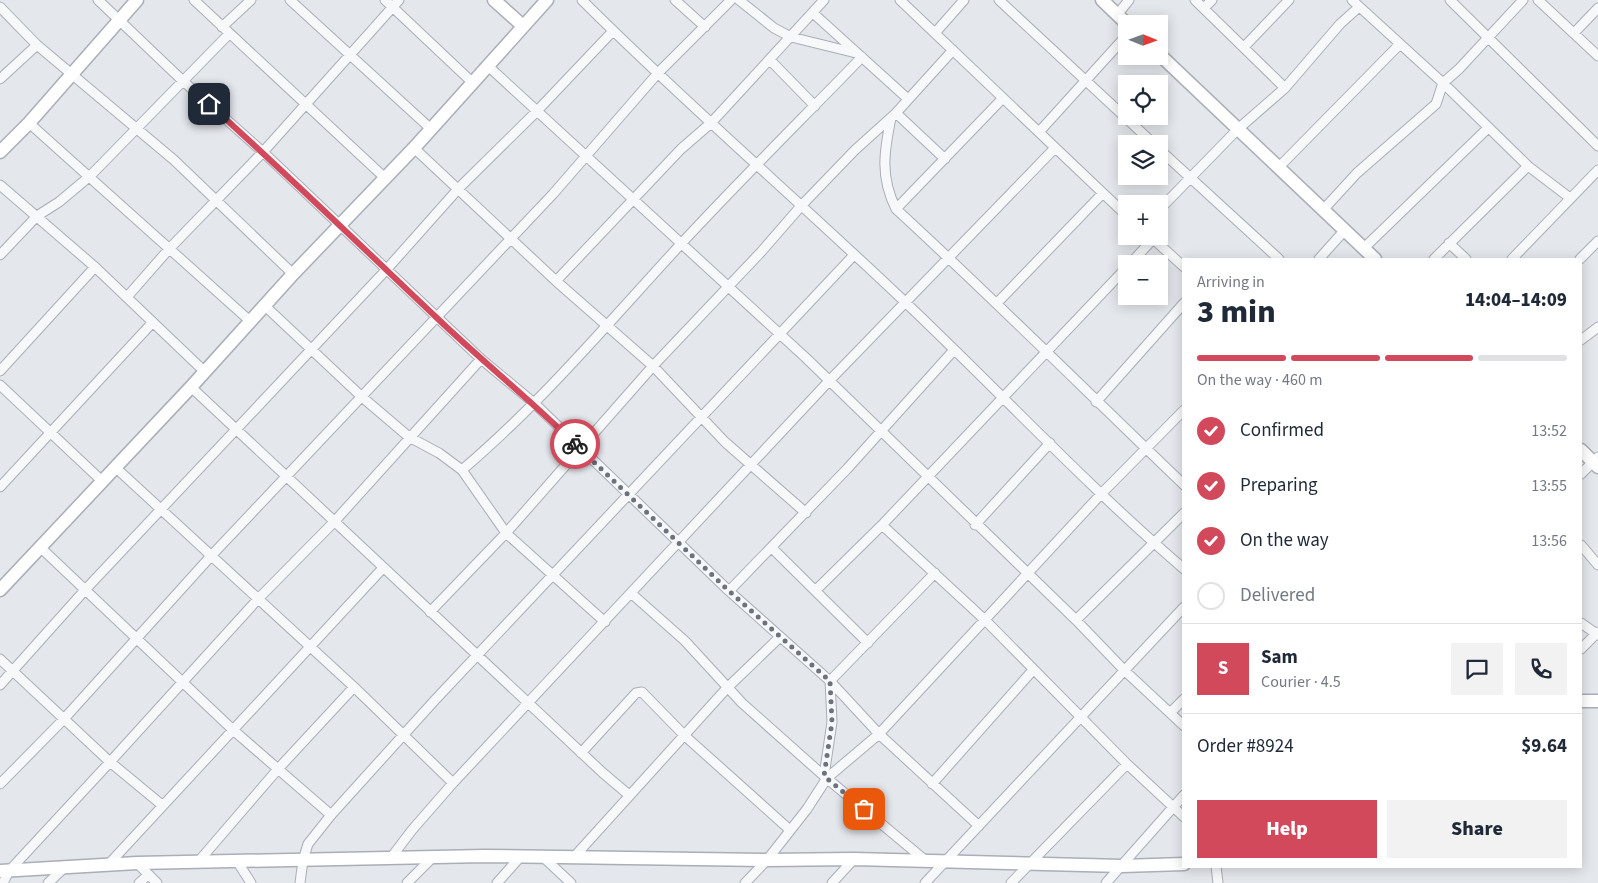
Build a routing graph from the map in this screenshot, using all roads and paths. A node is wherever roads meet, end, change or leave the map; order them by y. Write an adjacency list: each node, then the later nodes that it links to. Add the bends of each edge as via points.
1 (8, 0): 28 (street)
2 (98, 0): 33 (street)
3 (137, 0): 33 (street)
4 (194, 0): 36 (street)
5 (251, 0): 36 (street)
6 (290, 0): 48 (street)
7 (386, 0): 26 (street)
8 (494, 0): 34 (street)
9 (547, 0): 34 (street)
10 (582, 0): 37 (street)
11 (675, 0): 35 (street)
12 (731, 0): 35 (street)
13 (739, 0): 40 (street, via 774,28)
14 (824, 0): 31 (street)
15 (900, 0): 38 (street)
16 (964, 0): 38 (street)
17 (999, 0): 56 (street)
18 (1102, 0): 32 (street)
19 (1129, 0): 32 (street)
20 (1195, 0): 29 (street)
21 (1212, 0): 29 (street)
22 (1288, 0): 45 (street)
23 (1450, 0): 41 (street)
24 (1523, 0): 41 (street)
25 (1538, 0): 39 (street)
26 (396, 3): 48 (street); 58 (street)
27 (1356, 3): 42 (street); 60 (street)
28 (0, 7): 43 (street)
29 (1204, 8): 45 (street)
30 (1598, 8): 39 (street)
31 (812, 13): 40 (street); 47 (street)
32 (1118, 15)
33 (120, 22): 54 (street); 57 (street)
34 (523, 26): 52 (street)
35 (705, 27): 53 (street)
36 (226, 30): 57 (street); 63 (street)
37 (613, 31): 53 (street); 65 (street)
38 (935, 33): 46 (street)
39 (1574, 33): 49 (street)
40 (791, 37): 47 (street); 50 (street)
41 (1487, 38): 59 (street); 75 (street)
42 (1400, 44): 59 (street); 85 (street)
43 (37, 45): 54 (street); 55 (street)
44 (1118, 45): 56 (street)
45 (1244, 47): 60 (street)
46 (953, 50): 61 (street); 62 (street)
47 (859, 55): 62 (street); 64 (street)
48 (350, 56): 63 (street); 71 (street)
49 (1598, 56)
50 (770, 60): 64 (street); 68 (street)
51 (1168, 63): 72 (street)
52 (488, 66): 58 (street); 65 (street)
53 (658, 73): 68 (street); 80 (street)
54 (73, 74): 67 (street); 69 (street)
55 (0, 79)
56 (1086, 80): 73 (street); 74 (street)
57 (182, 81): 69 (street); 79 (street)
58 (473, 83): 71 (street)
59 (1443, 83): 70 (street); 100 (street, via 1436,104 1357,173)
60 (1285, 88): 72 (street)
61 (1003, 98): 73 (street); 82 (street)
62 (908, 100): 66 (street)
63 (305, 103): 79 (street); 89 (street)
64 (815, 106): 83 (street)
65 (536, 112): 80 (street); 91 (street)
66 (894, 115): 82 (street); 97 (street); 99 (street, via 886,141 884,168 887,191)
67 (29, 123): 78 (street); 87 (street)
68 (711, 123): 83 (street); 93 (street)
69 (136, 128): 87 (street); 95 (street)
70 (1488, 128): 84 (street); 111 (street)
71 (432, 129): 76 (street)
72 (1238, 129): 85 (street); 88 (street)
73 (1039, 132): 77 (street)
74 (1144, 135)
75 (1598, 146)
76 (414, 148): 89 (street); 91 (street)
77 (1054, 149): 92 (street); 115 (street)
78 (0, 152)
79 (263, 152): 95 (street); 102 (street)
80 (588, 156): 93 (street); 104 (street)
81 (1168, 157): 88 (street)
82 (946, 159): 99 (street)
83 (756, 165): 97 (street); 107 (street)
84 (1528, 166): 94 (street); 106 (street)
85 (1279, 167): 100 (street)
86 (1598, 170): 94 (street)
87 (90, 176): 101 (street); 110 (street)
88 (1189, 177): 96 (street); 116 (street)
89 (385, 178): 102 (street)
90 (0, 185): 101 (street)
91 (459, 188): 104 (street); 125 (street)
92 (1102, 194): 98 (street); 132 (street)
93 (634, 198): 107 (street); 128 (street)
94 (1570, 198): 121 (street)
95 (215, 200): 110 (street); 126 (street)
96 (1168, 200)
97 (801, 206): 113 (street); 129 (street)
98 (1118, 208)
99 (896, 209): 115 (street)
100 (1323, 210): 103 (street)
101 (37, 216): 112 (street); 124 (street)
102 (340, 226): 125 (street); 126 (street)
103 (1344, 231): 111 (street); 117 (street)
104 (511, 238): 128 (street); 135 (street)
105 (1598, 241): 122 (street)
106 (1448, 243): 119 (street); 120 (street)
107 (680, 245): 129 (street); 138 (street)
108 (1146, 245): 114 (street)
109 (1160, 245): 123 (street)
110 (169, 248): 130 (street); 136 (street)
111 (1364, 248): 118 (street)
112 (0, 255)
113 (854, 255): 131 (street); 140 (street)
114 (1138, 255)
115 (948, 257): 131 (street); 132 (street)
116 (1278, 258)
117 (1320, 258)
118 (1374, 258)
119 (1435, 258)
120 (1465, 258)
121 (1513, 258)
122 (1581, 258)
123 (1182, 265)
124 (95, 267): 130 (street); 147 (street)
125 (387, 269): 135 (street); 142 (street)
126 (293, 274): 133 (street)
127 (1118, 276): 144 (street)
128 (556, 281): 138 (street)
129 (726, 287): 140 (street); 146 (street)
130 (127, 297): 137 (street)
131 (905, 302): 143 (street); 149 (street)
132 (997, 303): 144 (street)
133 (264, 305): 136 (street); 142 (street)
134 (1182, 305): 154 (street)
135 (437, 318): 145 (street); 152 (street)
136 (250, 321): 148 (street)
137 (153, 322): 148 (street); 160 (street)
138 (609, 326): 146 (street); 155 (street)
139 (1598, 327): 141 (street)
140 (780, 334): 149 (street); 157 (street)
141 (1582, 339)
142 (311, 348): 152 (street); 158 (street)
143 (954, 350): 153 (street); 159 (street)
144 (1046, 350): 153 (street); 154 (street)
145 (480, 359): 155 (street); 161 (street)
146 (653, 366): 157 (street); 164 (street)
147 (0, 371)
148 (205, 372): 151 (street)
149 (829, 381): 159 (street); 167 (street)
150 (0, 385): 160 (street)
151 (191, 387): 158 (street); 168 (street)
152 (362, 397): 161 (street); 171 (street)
153 (1002, 398): 162 (street); 172 (street)
154 (1096, 402): 163 (street)
155 (534, 403): 164 (street); 169 (street)
156 (1182, 412): 163 (street)
157 (701, 417): 167 (street); 177 (street)
158 (236, 430): 171 (street); 178 (street)
159 (881, 432): 172 (street); 179 (street)
160 (51, 433): 173 (street); 175 (street)
161 (409, 437): 169 (street); 181 (street)
162 (1050, 443): 176 (street); 183 (street)
163 (1146, 448): 174 (street); 176 (street)
164 (580, 449): 177 (street); 184 (street)
165 (1582, 451): 166 (street)
166 (1596, 462): 170 (street)
167 (752, 466): 179 (street); 186 (street)
168 (115, 467): 173 (street); 178 (street)
169 (462, 470): 184 (street)
170 (1582, 473)
171 (286, 478): 181 (street); 190 (street)
172 (927, 478): 182 (street); 183 (street)
173 (102, 481): 188 (street)
174 (1182, 482)
175 (0, 487)
176 (1102, 493): 185 (street); 195 (street)
177 (629, 494): 186 (street); 196 (street)
178 (161, 510): 190 (street); 198 (street)
179 (806, 513): 189 (street)
180 (1182, 515): 185 (street)
181 (334, 522): 193 (street); 202 (street)
182 (882, 525): 194 (street); 199 (street)
183 (975, 525): 195 (street)
184 (506, 533): 196 (street); 204 (street)
185 (1153, 542): 192 (street); 206 (street)
186 (679, 544): 200 (street); 201 (street)
187 (1582, 546): 191 (street)
188 (40, 547): 197 (street); 198 (street)
189 (772, 548): 199 (street); 200 (street)
190 (212, 556): 202 (street); 211 (street)
191 (1598, 564)
192 (1182, 567)
193 (383, 568): 204 (street); 213 (street)
194 (935, 573): 205 (street); 212 (street)
195 (1027, 574): 205 (street); 206 (street)
196 (552, 575): 207 (street); 215 (street)
197 (1, 588)
198 (85, 590): 211 (street); 219 (street)
199 (816, 590): 212 (street)
200 (729, 591): 210 (street)
201 (632, 594): 207 (street); 224 (street, via 685,641)
202 (258, 599): 213 (street); 221 (street)
203 (1182, 608): 218 (street)
204 (430, 612): 215 (street)
205 (985, 620): 217 (street); 235 (street)
206 (1076, 620): 218 (street)
207 (605, 622): 228 (street)
208 (1582, 623): 209 (street)
209 (1598, 634): 214 (street)
210 (780, 637): 220 (street); 224 (street)
211 (136, 638): 221 (street); 231 (street)
212 (868, 642): 220 (street)
213 (310, 647): 223 (street); 233 (street)
214 (1582, 648)
215 (478, 657): 228 (street); 234 (street)
216 (0, 659): 219 (street)
217 (1033, 670): 230 (street); 244 (street)
218 (1124, 670): 229 (street); 230 (street)
219 (12, 671): 222 (street); 231 (street)
220 (830, 681): 235 (street); 241 (street, via 832,722)
221 (183, 682): 233 (street); 238 (street)
222 (0, 685)
223 (354, 687): 234 (street); 240 (street)
224 (727, 688): 236 (street); 241 (street)
225 (1182, 701): 229 (street)
226 (1582, 701): 227 (street)
227 (1598, 701)
228 (529, 703): 237 (street); 243 (street)
229 (1170, 713): 232 (street)
230 (1081, 717): 239 (street); 251 (street)
231 (63, 720): 238 (street); 242 (street)
232 (1182, 724)
233 (232, 729): 240 (street); 247 (street)
234 (403, 734): 243 (street); 249 (street)
235 (879, 734): 241 (street); 244 (street)
236 (685, 736): 237 (street, via 642,692 636,693); 245 (street); 252 (street)
237 (581, 753): 245 (street)
238 (110, 762): 247 (street); 272 (street)
239 (1127, 764): 248 (street); 266 (street)
240 (278, 769): 249 (street); 263 (street)
241 (826, 777): 252 (street); 262 (street)
242 (0, 784)
243 (453, 784): 257 (street)
244 (932, 784): 251 (street)
245 (629, 795): 255 (street)
246 (1182, 797): 248 (street)
247 (162, 805): 268 (street)
248 (1173, 807): 250 (street); 269 (street)
249 (331, 815): 259 (street, via 313,836)
250 (1182, 815)
251 (979, 826): 264 (street)
252 (790, 830): 260 (street)
253 (521, 856): 254 (street); 256 (street); 281 (street)
254 (542, 856): 255 (street); 282 (street)
255 (574, 857): 260 (street)
256 (432, 858): 257 (street); 280 (street)
257 (390, 859): 259 (street)
258 (854, 859): 260 (street); 262 (street); 284 (street)
259 (303, 860): 261 (street); 279 (street)
260 (767, 860): 283 (street)
261 (237, 861): 263 (street); 278 (street)
262 (926, 861): 264 (street)
263 (198, 862): 265 (street)
264 (945, 862): 266 (street); 285 (street)
265 (136, 863): 268 (street); 273 (street)
266 (1030, 864): 269 (street); 286 (street)
267 (1182, 864): 269 (street)
268 (108, 866): 270 (street)
269 (1122, 866): 287 (street)
270 (64, 868): 272 (street); 275 (street)
271 (1216, 868): 288 (street)
272 (4, 871): 274 (street)
273 (148, 875): 276 (street); 277 (street)
274 (2, 883)
275 (48, 883)
276 (139, 883)
277 (157, 883)
278 (251, 883)
279 (300, 883)
280 (407, 883)
281 (497, 883)
282 (571, 883)
283 (745, 883)
284 (832, 883)
285 (925, 883)
286 (1011, 883)
287 (1106, 883)
288 (1218, 883)

